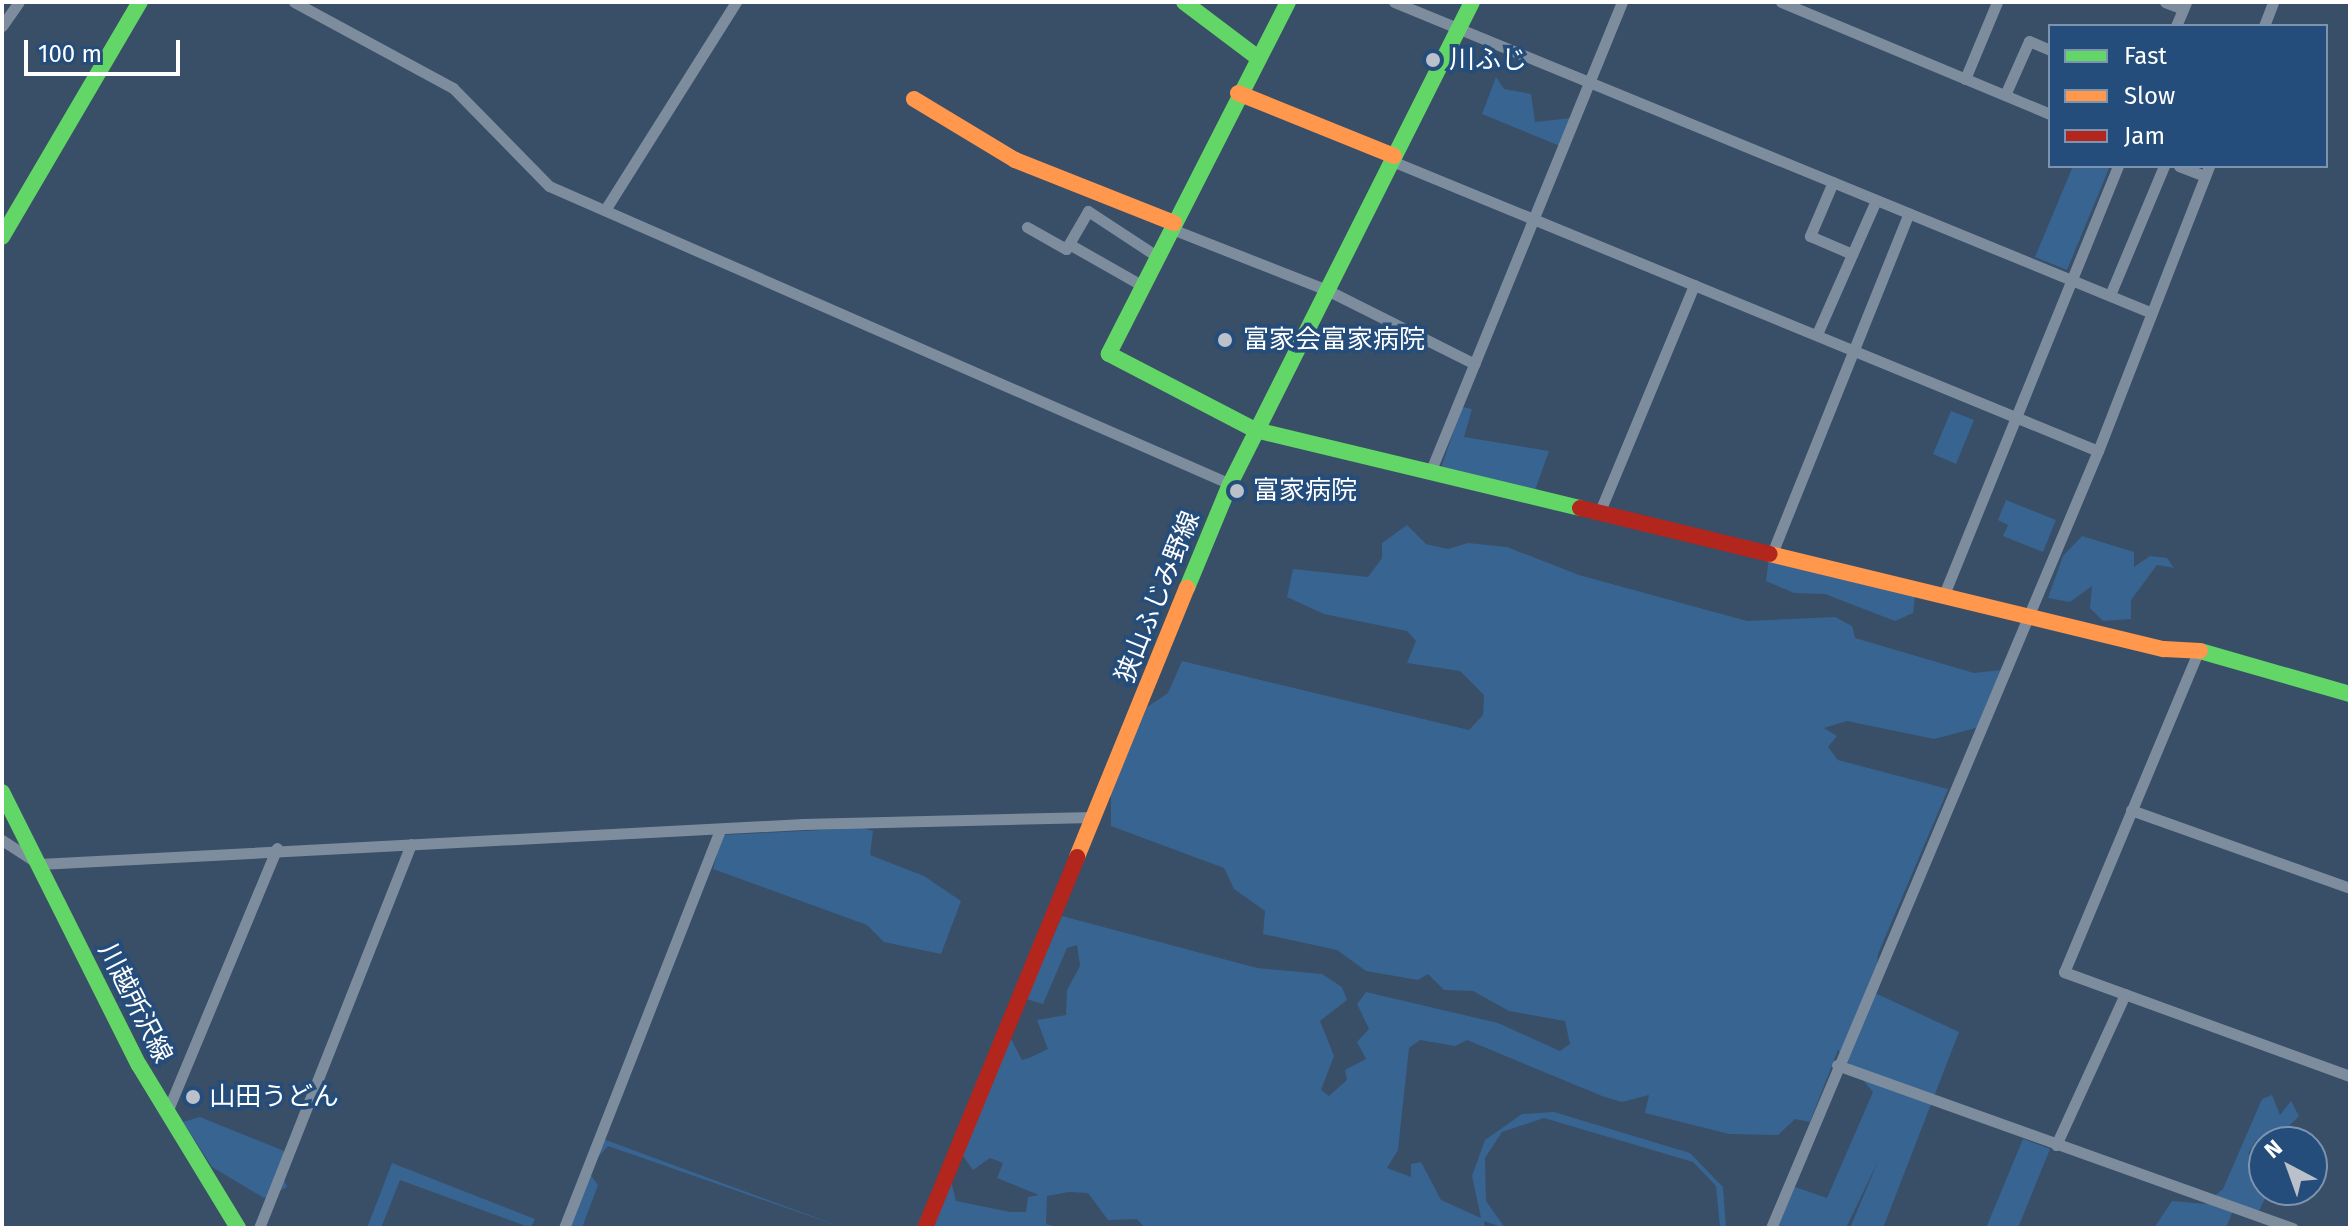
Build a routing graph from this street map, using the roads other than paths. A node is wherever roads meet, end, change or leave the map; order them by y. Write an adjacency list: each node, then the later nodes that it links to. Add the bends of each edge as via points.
1 (19, 2): 17 (street)
2 (140, 2): 40 (street)
3 (294, 2): 34 (street, via 453,88 529,170)
4 (736, 2): 34 (street)
5 (1184, 2): 20 (street)
6 (1288, 2): 20 (street)
7 (1394, 2): 18 (street)
8 (1472, 2): 18 (street, 狭山ふじみ野線)
9 (1622, 2): 22 (street)
10 (1781, 2): 15 (street)
11 (1997, 2): 21 (street)
12 (2165, 2): 14 (street)
13 (2273, 2): 16 (street)
14 (2184, 6)
15 (1808, 7): 21 (street)
16 (2265, 24)
17 (2, 26)
18 (1459, 28): 22 (street); 27 (street, 狭山ふじみ野線)
19 (2048, 49): 24 (street, via 2029,41)
20 (1257, 57): 23 (street)
21 (1965, 79): 24 (street)
22 (1590, 82): 31 (street); 37 (street)
23 (1238, 93): 27 (street); 38 (street)
24 (2005, 95): 26 (street)
25 (914, 99): 32 (street, via 1015,160)
26 (2048, 111)
27 (1393, 158): 37 (street); 47 (street, 狭山ふじみ野線)
28 (2117, 168): 44 (street)
29 (2163, 168): 48 (street)
30 (2207, 171): 49 (street)
31 (1833, 182): 33 (street); 42 (street, via 1810,236)
32 (1097, 194): 35 (street); 38 (street)
33 (1876, 200): 36 (street); 42 (street)
34 (605, 210): 57 (street)
35 (1088, 211): 41 (street); 43 (street)
36 (1909, 213): 44 (street); 51 (street)
37 (1534, 220): 45 (street); 52 (street)
38 (1173, 226): 43 (street); 47 (street)
39 (1027, 227): 41 (street, via 1066,249)
40 (2, 237)
41 (1069, 244): 46 (street)
42 (1852, 254): 50 (street)
43 (1158, 257): 46 (street)
44 (2071, 280): 48 (street); 53 (street)
45 (1694, 285): 50 (street); 58 (street)
46 (1143, 286): 54 (street, via 1109,354)
47 (1327, 290): 52 (street); 54 (street, 狭山ふじみ野線)
48 (2110, 295): 49 (street)
49 (2152, 313): 55 (street)
50 (1817, 334): 51 (street)
51 (1855, 349): 53 (street); 59 (street)
52 (1475, 364): 56 (street)
53 (2016, 417): 55 (street); 60 (street)
54 (1255, 430): 56 (street); 57 (street, 狭山ふじみ野線)
55 (2098, 451): 61 (street)
56 (1431, 470): 58 (street)
57 (1230, 484): 66 (street, 狭山ふじみ野線)
58 (1600, 511): 59 (street)
59 (1773, 551): 60 (street)
60 (1945, 592): 61 (street)
61 (2029, 612): 62 (street); 74 (street)
62 (2198, 652): 63 (street); 65 (street)
63 (2350, 694)
64 (2, 792): 71 (street, 川越所沢線)
65 (2131, 810): 72 (street); 73 (street, via 2064,972)
66 (1093, 817): 67 (street); 81 (street, 狭山ふじみ野線)
67 (719, 832): 69 (street); 80 (street)
68 (2, 840): 71 (street)
69 (411, 844): 70 (street); 79 (street)
70 (277, 848): 71 (street); 76 (street)
71 (39, 864): 76 (street, 川越所沢線)
72 (2350, 888)
73 (2125, 994): 75 (street); 77 (street)
74 (1837, 1065): 77 (street); 82 (street)
75 (2350, 1076)
76 (167, 1113): 78 (street, 川越所沢線)
77 (2056, 1145): 83 (street)
78 (238, 1228)
79 (259, 1228)
80 (564, 1228)
81 (925, 1228)
82 (1771, 1228)
83 (2293, 1228)

